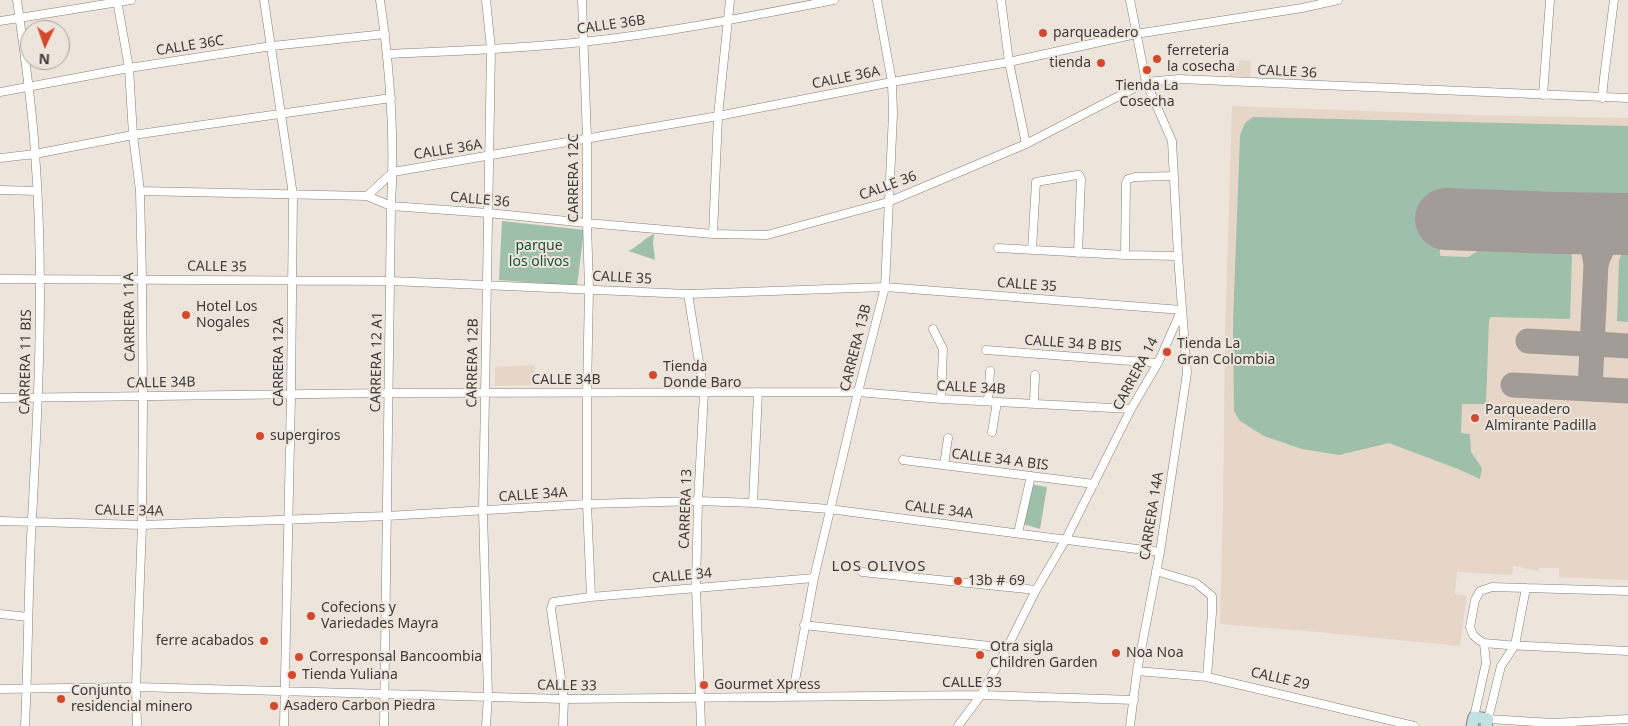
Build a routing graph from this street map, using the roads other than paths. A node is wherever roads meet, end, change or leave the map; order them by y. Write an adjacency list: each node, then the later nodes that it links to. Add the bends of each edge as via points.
1 (17, 0): 16 (street, CARRERA 11 BIS)
2 (131, 0): 15 (street)
3 (264, 0): 22 (street, CARRERA 12A)
4 (380, 0): 19 (street, CARRERA 12 A1)
5 (486, 0): 23 (street, CARRERA 12B)
6 (582, 0): 21 (street, CARRERA 12C)
7 (730, 0): 18 (street)
8 (834, 0): 18 (street, CALLE 36B)
9 (877, 0): 27 (street, CARRERA 13B)
10 (1001, 0): 25 (street)
11 (1130, 0): 20 (street, CARRERA 14)
12 (1338, 0): 20 (street, CALLE 36A)
13 (1550, 0): 31 (street)
14 (1614, 0): 33 (street)
15 (118, 1): 16 (street); 26 (street, CARRERA 11A)
16 (20, 18): 17 (street); 29 (street, CARRERA 11 BIS)
17 (0, 21)
18 (727, 21): 21 (street, CALLE 36B); 36 (street)
19 (385, 34): 22 (street, CALLE 36C); 24 (street, CARRERA 12 A1)
20 (1136, 34): 25 (street, CALLE 36A); 28 (street, CARRERA 14)
21 (583, 42): 23 (street, CALLE 36B); 38 (street, CARRERA 12C)
22 (272, 46): 26 (street, CALLE 36C); 35 (street, CARRERA 12A)
23 (491, 49): 24 (street, CALLE 36B); 41 (street, CARRERA 12B)
24 (388, 54): 32 (street, CARRERA 12 A1)
25 (1009, 62): 27 (street, CALLE 36A); 39 (street)
26 (129, 68): 29 (street, CALLE 36C); 37 (street, CARRERA 11A)
27 (892, 82): 36 (street, CALLE 36A); 50 (street, CARRERA 13B, via 894,114)
28 (1146, 82): 31 (street, CALLE 36, via 1179,79); 39 (street, CALLE 36); 44 (street, CARRERA 14, via 1172,141)
29 (29, 87): 30 (street, CALLE 36C); 40 (street, CARRERA 11 BIS)
30 (0, 92)
31 (1543, 95): 33 (street, CALLE 36)
32 (391, 98): 35 (street); 43 (street, CARRERA 12 A1)
33 (1602, 98): 34 (street, CALLE 36)
34 (1628, 98)
35 (280, 114): 37 (street); 48 (street, CARRERA 12A)
36 (718, 116): 38 (street, CALLE 36A); 54 (street)
37 (133, 135): 40 (street); 47 (street, CARRERA 11A)
38 (587, 138): 41 (street, CALLE 36A); 53 (street, CARRERA 12C)
39 (1026, 144): 50 (street, CALLE 36)
40 (35, 154): 42 (street); 46 (street, CARRERA 11 BIS)
41 (488, 156): 43 (street, CALLE 36A); 52 (street, CARRERA 12B)
42 (0, 158)
43 (393, 172): 49 (street); 51 (street, CARRERA 12 A1)
44 (1174, 176): 58 (street, via 1128,179); 59 (street, CARRERA 14)
45 (0, 190): 46 (street)
46 (37, 191): 60 (street, CARRERA 11 BIS)
47 (140, 192): 48 (street, CALLE 36); 61 (street, CARRERA 11A)
48 (292, 195): 49 (street, CALLE 36); 63 (street, CARRERA 12A)
49 (367, 196): 51 (street, CALLE 36)
50 (888, 202): 54 (street, CALLE 36, via 767,235); 66 (street, CARRERA 13B)
51 (391, 206): 52 (street, CALLE 36); 64 (street, CARRERA 12 A1)
52 (488, 213): 53 (street, CALLE 36); 65 (street, CARRERA 12B)
53 (587, 223): 54 (street, CALLE 36); 67 (street, CARRERA 12C)
54 (713, 234)
55 (998, 248): 56 (street)
56 (1032, 250): 57 (street); 57 (street, via 1036,182 1077,174 1081,179)
57 (1078, 253): 58 (street)
58 (1125, 256): 59 (street)
59 (1178, 256): 69 (street, CARRERA 14)
60 (40, 278): 61 (street, CALLE 35); 62 (street, CALLE 35); 83 (street, CARRERA 11 BIS)
61 (142, 278): 63 (street, CALLE 35); 82 (street, CARRERA 11A)
62 (0, 279)
63 (292, 281): 64 (street, CALLE 35); 81 (street, CARRERA 12A)
64 (391, 281): 65 (street, CALLE 35); 78 (street, CARRERA 12 A1)
65 (487, 284): 67 (street, CALLE 35); 75 (street, CARRERA 12B)
66 (885, 287): 68 (street, CALLE 35); 69 (street, CALLE 35); 77 (street, CARRERA 13B)
67 (589, 289): 68 (street, CALLE 35); 79 (street, CARRERA 12C)
68 (688, 294): 80 (street, CARRERA 13)
69 (1182, 310): 72 (street, CARRERA 14); 107 (street, CARRERA 14A, via 1187,373)
70 (933, 329): 85 (street, via 943,349)
71 (986, 350): 72 (street, CALLE 34 B BIS)
72 (1158, 363): 88 (street, CARRERA 14)
73 (990, 371): 86 (street)
74 (1035, 376): 87 (street)
75 (485, 392): 78 (street, CALLE 34B); 79 (street, CALLE 34B); 99 (street, CARRERA 12B)
76 (758, 392): 77 (street, CALLE 34B); 80 (street, CALLE 34B); 96 (street)
77 (858, 392): 85 (street, CALLE 34B); 98 (street, CARRERA 13B)
78 (389, 393): 81 (street, CALLE 34B); 100 (street, CARRERA 12 A1)
79 (586, 393): 80 (street, CALLE 34B); 97 (street, CARRERA 12C)
80 (704, 393): 95 (street, CARRERA 13)
81 (291, 395): 82 (street, CALLE 34B); 101 (street, CARRERA 12A)
82 (143, 396): 83 (street, CALLE 34B); 104 (street, CARRERA 11A)
83 (38, 397): 84 (street, CALLE 34B); 103 (street, CARRERA 11 BIS)
84 (0, 398)
85 (941, 399): 86 (street, CALLE 34B)
86 (993, 402): 87 (street, CALLE 34B); 89 (street)
87 (1034, 404): 88 (street, CALLE 34B)
88 (1131, 409): 94 (street, CARRERA 14)
89 (992, 432)
90 (948, 438): 92 (street)
91 (903, 460): 92 (street, CALLE 34 A BIS)
92 (944, 465): 93 (street, CALLE 34 A BIS)
93 (1031, 476): 94 (street, CALLE 34 A BIS); 105 (street)
94 (1094, 484): 106 (street, CARRERA 14)
95 (698, 501): 96 (street, CALLE 34A); 97 (street, CALLE 34A); 111 (street, CARRERA 13)
96 (754, 503): 98 (street, CALLE 34A)
97 (588, 504): 99 (street, CALLE 34A); 115 (street, CARRERA 12C)
98 (829, 509): 105 (street, CALLE 34A); 110 (street, CARRERA 13B)
99 (484, 511): 100 (street, CALLE 34A); 131 (street, CARRERA 12B)
100 (387, 516): 101 (street, CALLE 34A); 129 (street, CARRERA 12 A1)
101 (288, 519): 104 (street, CALLE 34A); 128 (street, CARRERA 12A)
102 (0, 521): 103 (street, CALLE 34A)
103 (32, 521): 104 (street, CALLE 34A); 117 (street, CARRERA 11 BIS)
104 (142, 525): 125 (street, CARRERA 11A)
105 (1018, 533): 106 (street, CALLE 34A)
106 (1066, 539): 107 (street, CALLE 34A); 113 (street, CARRERA 14)
107 (1160, 552): 108 (street, CARRERA 14A)
108 (1156, 571): 123 (street, CARRERA 14A); 124 (street, via 1196,583 1212,596)
109 (862, 572): 113 (street)
110 (814, 578): 111 (street, CALLE 34); 118 (street, CARRERA 13B)
111 (696, 588): 115 (street, CALLE 34); 133 (street, CARRERA 13)
112 (1526, 588): 114 (street); 119 (street, via 1492,587 1478,594 1470,627 1476,638); 120 (street)
113 (1036, 590): 121 (street, CARRERA 14)
114 (1628, 591)
115 (591, 597): 134 (street, CALLE 34, via 553,602 551,609)
116 (0, 614): 117 (street)
117 (28, 617): 126 (street, CARRERA 11 BIS)
118 (804, 625): 121 (street); 132 (street, CARRERA 13B)
119 (1484, 643): 120 (street); 137 (street, via 1486,663)
120 (1515, 645): 122 (street); 138 (street, via 1501,666)
121 (1007, 648): 130 (street, CARRERA 14)
122 (1628, 651)
123 (1137, 671): 124 (street, CALLE 29); 135 (street, CARRERA 14A)
124 (1207, 677): 148 (street, CALLE 29)
125 (136, 687): 126 (street, CALLE 33); 128 (street, CALLE 33); 140 (street, CARRERA 11A)
126 (27, 688): 127 (street, CALLE 33); 139 (street, CARRERA 11 BIS)
127 (0, 689)
128 (284, 692): 129 (street, CALLE 33); 141 (street, CARRERA 12A)
129 (384, 694): 131 (street, CALLE 33); 142 (street, CARRERA 12 A1)
130 (981, 695): 132 (street, CALLE 33); 135 (street, CALLE 33); 146 (street, CARRERA 14)
131 (488, 696): 134 (street, CALLE 33); 143 (street, CARRERA 12B)
132 (792, 697): 133 (street, CALLE 33)
133 (700, 698): 134 (street, CALLE 33); 145 (street, CARRERA 13)
134 (564, 699): 144 (street)
135 (1134, 700): 147 (street, CARRERA 14A)
136 (1628, 719): 138 (street)
137 (1473, 722): 138 (street)
138 (1487, 722)
139 (25, 726)
140 (138, 726)
141 (284, 726)
142 (384, 726)
143 (486, 726)
144 (563, 726)
145 (701, 726)
146 (958, 726)
147 (1130, 726)
148 (1414, 726)

